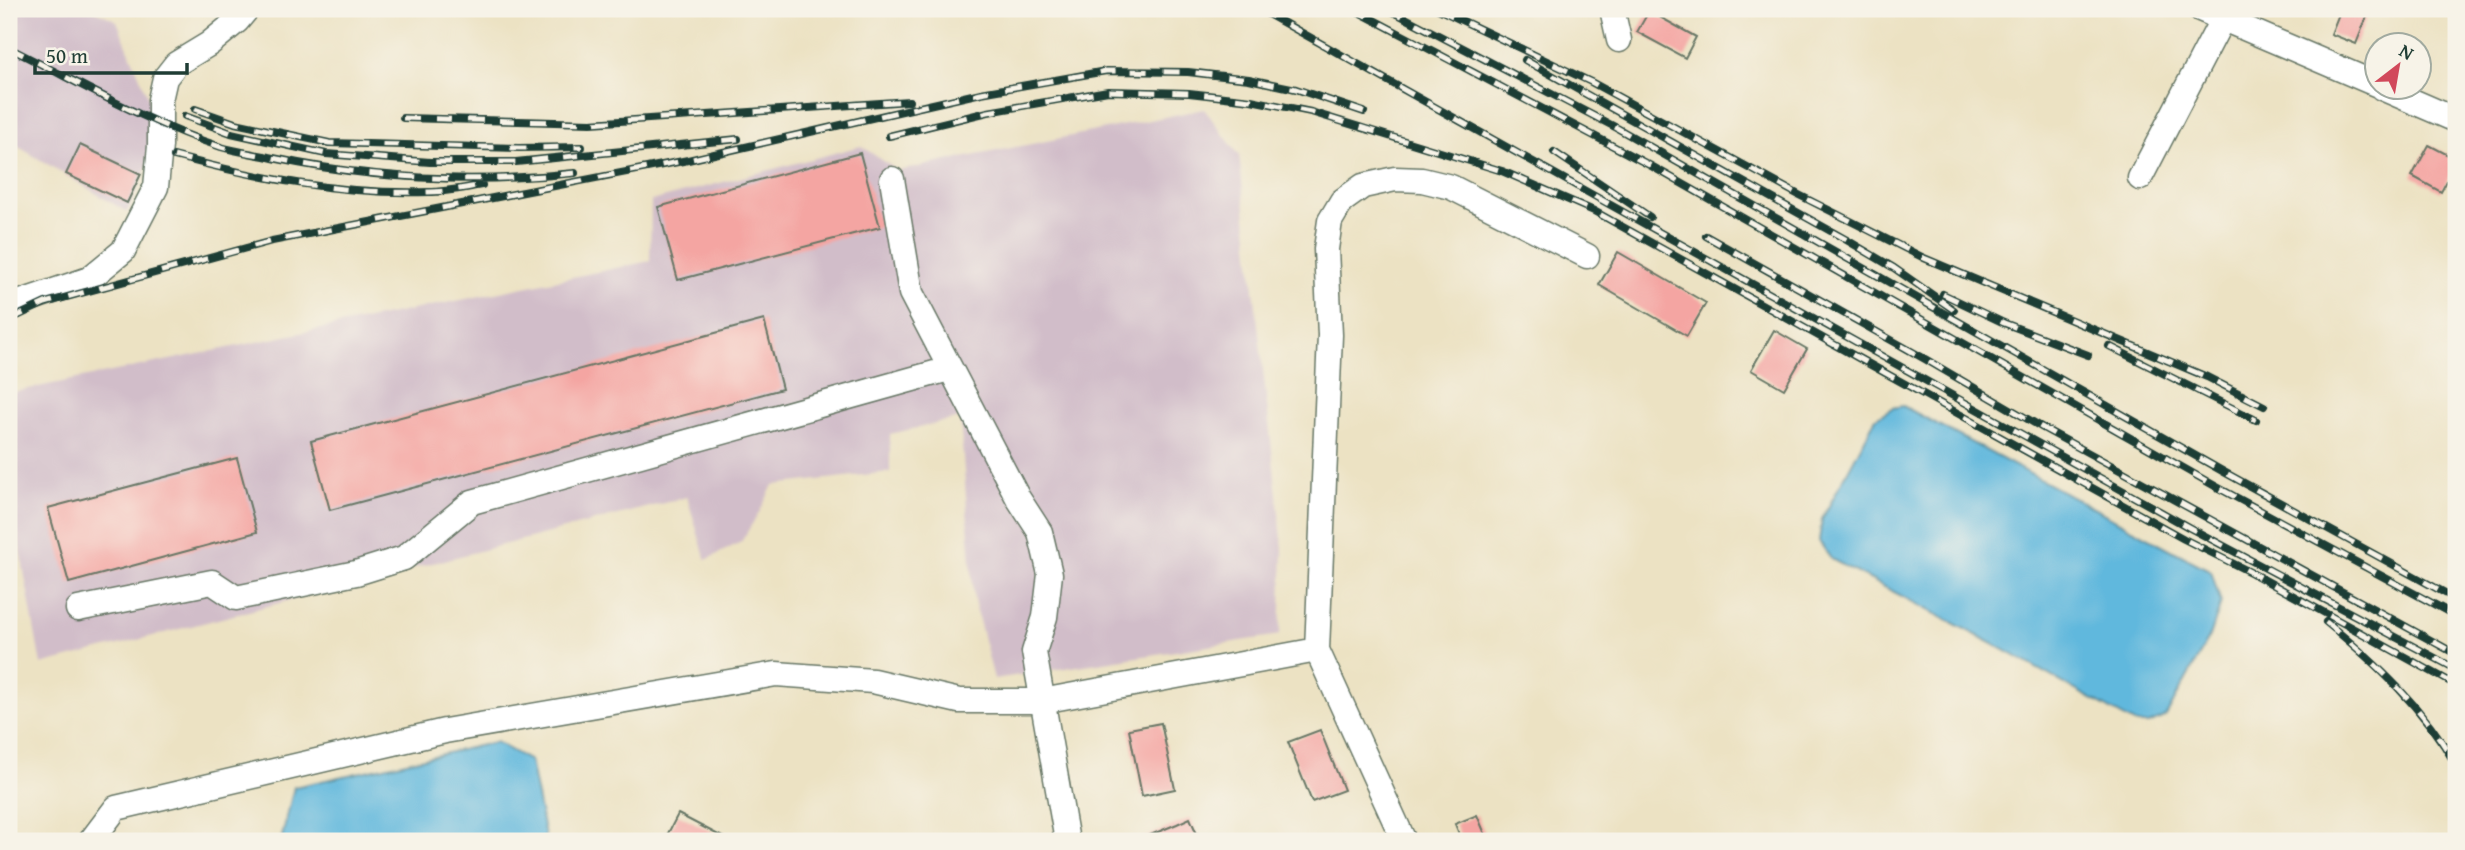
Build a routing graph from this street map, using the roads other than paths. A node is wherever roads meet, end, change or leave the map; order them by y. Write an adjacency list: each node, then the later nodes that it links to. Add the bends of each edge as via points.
1 (247, 9): 11 (street, via 209,44 176,64 165,79 156,187 122,251 89,279)
2 (1612, 9): 4 (street)
3 (2211, 14): 5 (street); 8 (street)
4 (1619, 40)
5 (2364, 79)
6 (2416, 102): 7 (street)
7 (2456, 120)
8 (2140, 178)
9 (892, 179): 12 (street, via 911,293)
10 (1587, 256): 14 (street, via 1451,187 1422,180 1395,179 1363,187 1342,201 1330,221 1326,249 1330,335)
11 (9, 306)
12 (949, 369): 13 (street, via 472,502 404,558 356,573 236,598 212,582); 15 (street, via 1040,532 1050,574 1045,617 1034,652)
13 (78, 610)
14 (1317, 650): 15 (street); 18 (street)
15 (1042, 701): 16 (street, via 959,701 873,681 776,674 445,731 116,808); 17 (street)
16 (91, 841)
17 (1067, 841)
18 (1404, 841)

